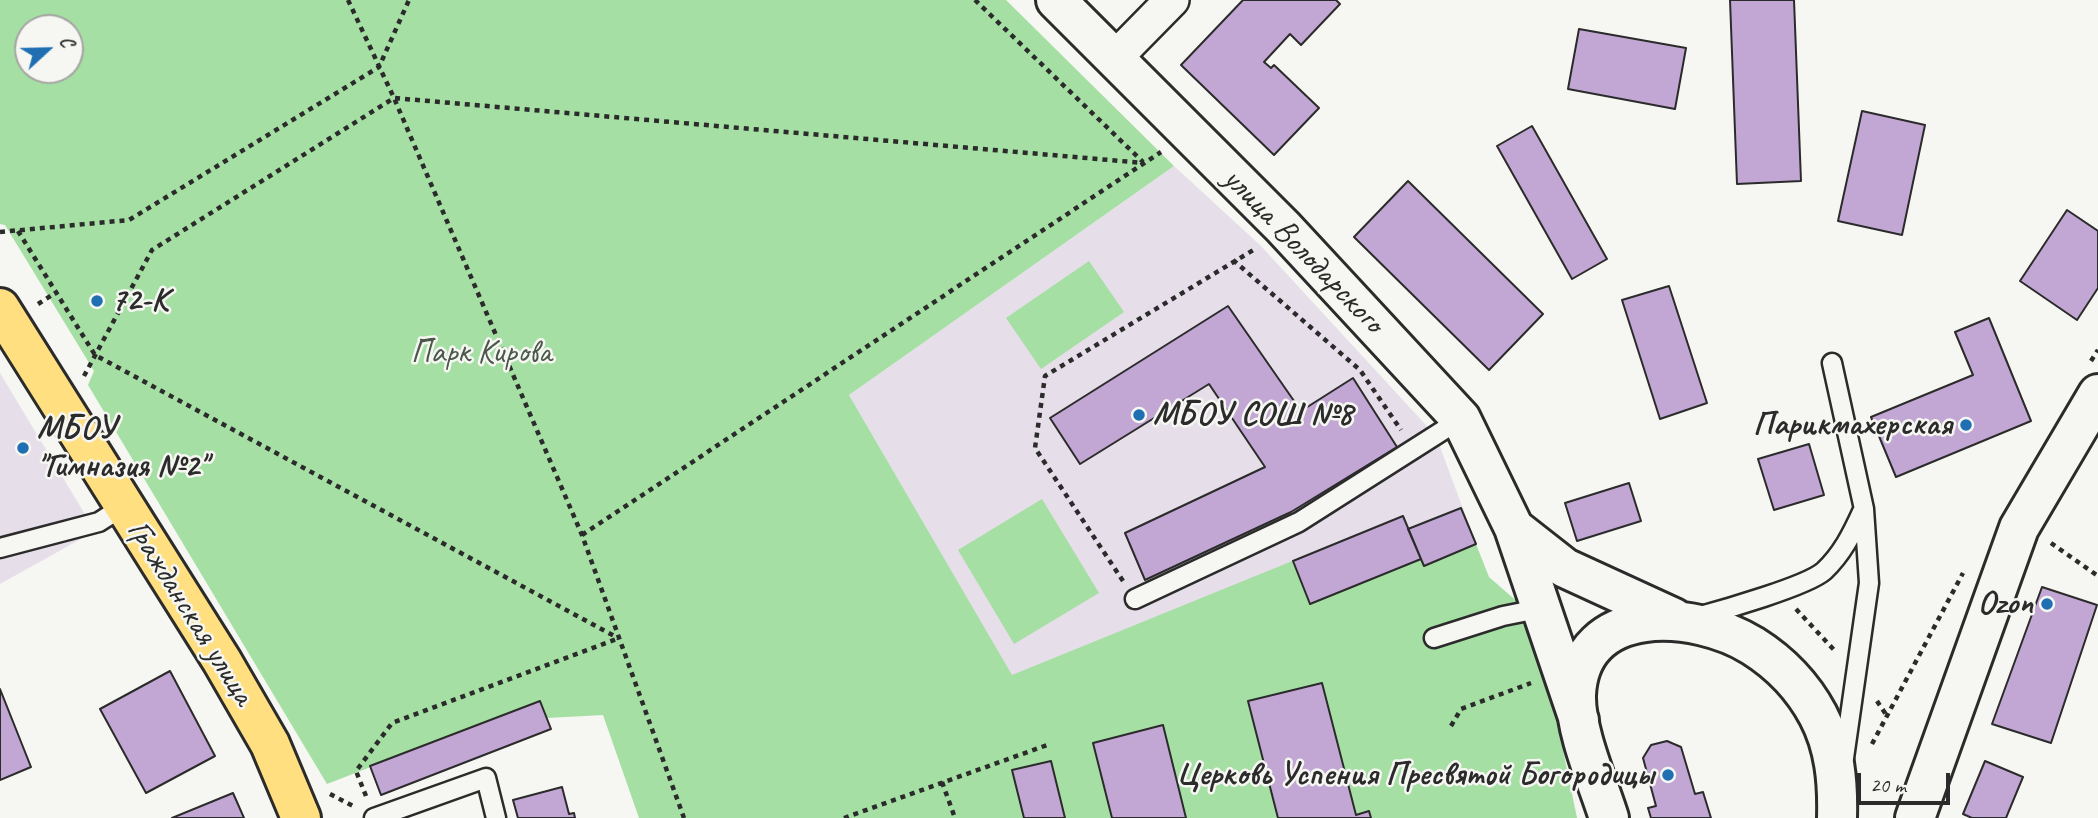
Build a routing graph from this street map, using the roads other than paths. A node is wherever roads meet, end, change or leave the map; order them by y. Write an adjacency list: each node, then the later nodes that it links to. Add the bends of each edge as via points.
1 (1056, 0): 3 (street, улица Володарского)
2 (1172, 0): 3 (street)
3 (1115, 58): 7 (street, улица Володарского, via 1283,227)
4 (0, 308): 8 (main road, Гражданская улица)
5 (1832, 363): 9 (lane)
6 (2098, 394): 22 (street, via 2019,528)
7 (1461, 419): 10 (street, улица Володарского); 13 (lane, via 1299,522)
8 (124, 506): 11 (lane, via 99,522); 19 (main road, Гражданская улица, via 270,744)
9 (1864, 509): 14 (lane, via 1845,548 1822,573); 18 (lane, via 1869,583)
10 (1514, 528): 12 (street, улица Володарского); 14 (street, улица Володарского, via 1565,568)
11 (0, 548)
12 (1535, 593): 15 (lane, via 1528,611); 16 (street, улица Володарского)
13 (1135, 599)
14 (1682, 622): 16 (street, via 1628,624 1605,637 1582,668 1576,694); 18 (street, via 1751,645 1790,676 1828,738)
15 (1434, 638)
16 (1579, 720): 21 (street)
17 (372, 812): 20 (lane, via 486,778)
18 (1837, 814)
19 (302, 818)
20 (496, 818)
21 (1609, 818)
22 (1915, 818)

